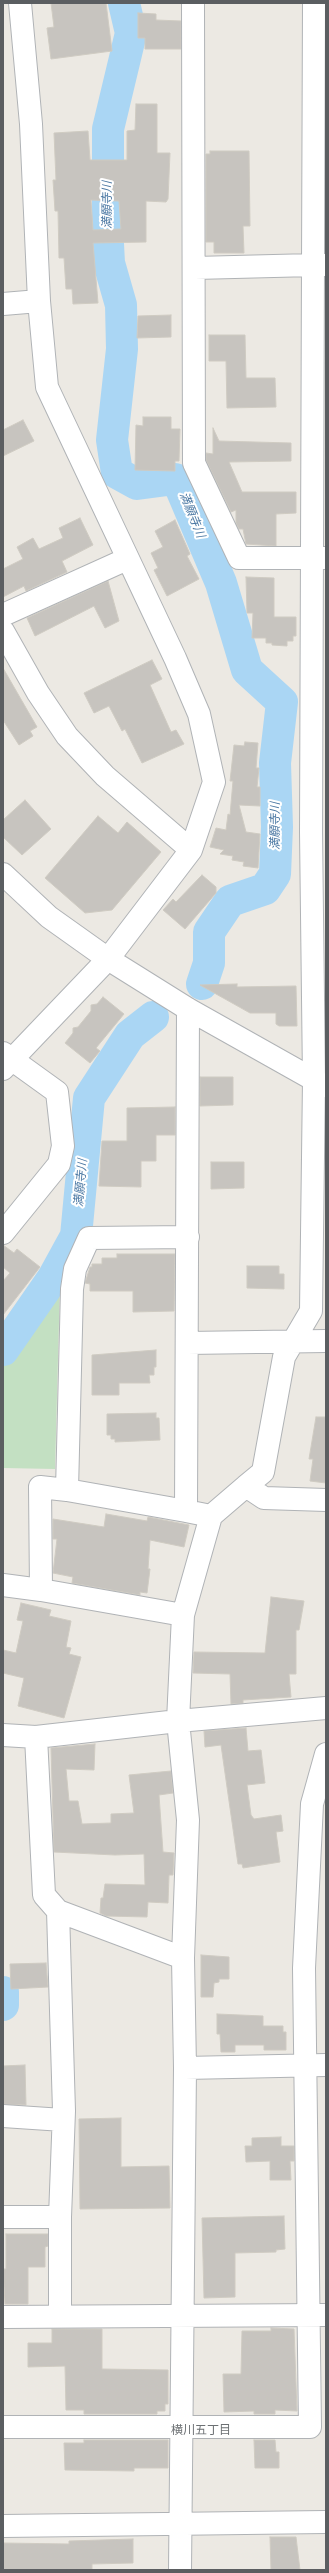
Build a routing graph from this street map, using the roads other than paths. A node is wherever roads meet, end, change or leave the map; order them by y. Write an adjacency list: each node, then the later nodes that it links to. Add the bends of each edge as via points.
1 (193, 3): 5 (street)
2 (314, 3): 4 (street)
3 (15, 9): 6 (street, via 31,124)
4 (320, 265): 5 (street); 8 (street)
5 (194, 268): 8 (street, via 194,463 239,558)
6 (39, 301): 7 (street); 9 (street, via 47,387)
7 (3, 304)
8 (319, 558): 12 (street)
9 (127, 559): 10 (street); 13 (street, via 199,714 214,782)
10 (3, 615)
11 (3, 631): 13 (street, via 38,693 68,736 105,776)
12 (319, 832): 16 (street)
13 (191, 850): 15 (street)
14 (3, 874): 15 (street, via 49,917)
15 (108, 959): 17 (street); 18 (street)
16 (319, 986): 19 (street)
17 (188, 1009): 19 (street); 21 (street)
18 (6, 1061): 20 (street, via 57,1092 63,1146 59,1164)
19 (320, 1083): 22 (street)
20 (3, 1233)
21 (188, 1237): 25 (street); 27 (street, via 89,1238 75,1269 72,1289)
22 (319, 1244): 24 (street, via 311,1311)
23 (326, 1341): 24 (street)
24 (293, 1342): 25 (street); 26 (street, via 284,1357 263,1472)
25 (187, 1343): 29 (street)
26 (246, 1486): 28 (street, via 264,1498); 30 (street)
27 (66, 1490): 29 (street); 32 (street, via 40,1487)
28 (326, 1500)
29 (186, 1511): 30 (street)
30 (211, 1516): 33 (street)
31 (3, 1585): 32 (street)
32 (41, 1590): 33 (street)
33 (183, 1615): 35 (street)
34 (326, 1708): 35 (street)
35 (178, 1721): 37 (street); 40 (street, via 188,1820)
36 (3, 1735): 37 (street)
37 (36, 1737): 39 (street, via 44,1895)
38 (326, 1754): 41 (street, via 312,1804 304,1968)
39 (58, 1911): 40 (street); 44 (street)
40 (183, 1958): 42 (street)
41 (316, 2065): 42 (street); 47 (street)
42 (185, 2068): 50 (street)
43 (3, 2116): 44 (street)
44 (64, 2120): 46 (street)
45 (3, 2217): 46 (street)
46 (60, 2217): 48 (street)
47 (317, 2315): 50 (street); 51 (street)
48 (60, 2316): 49 (street); 50 (street)
49 (3, 2317)
50 (182, 2317): 53 (street)
51 (318, 2419): 53 (street, via 310,2427)
52 (3, 2427): 53 (street)
53 (180, 2427): 55 (street)
54 (326, 2522): 55 (street)
55 (181, 2524): 56 (street); 57 (street)
56 (3, 2526)
57 (180, 2570)

